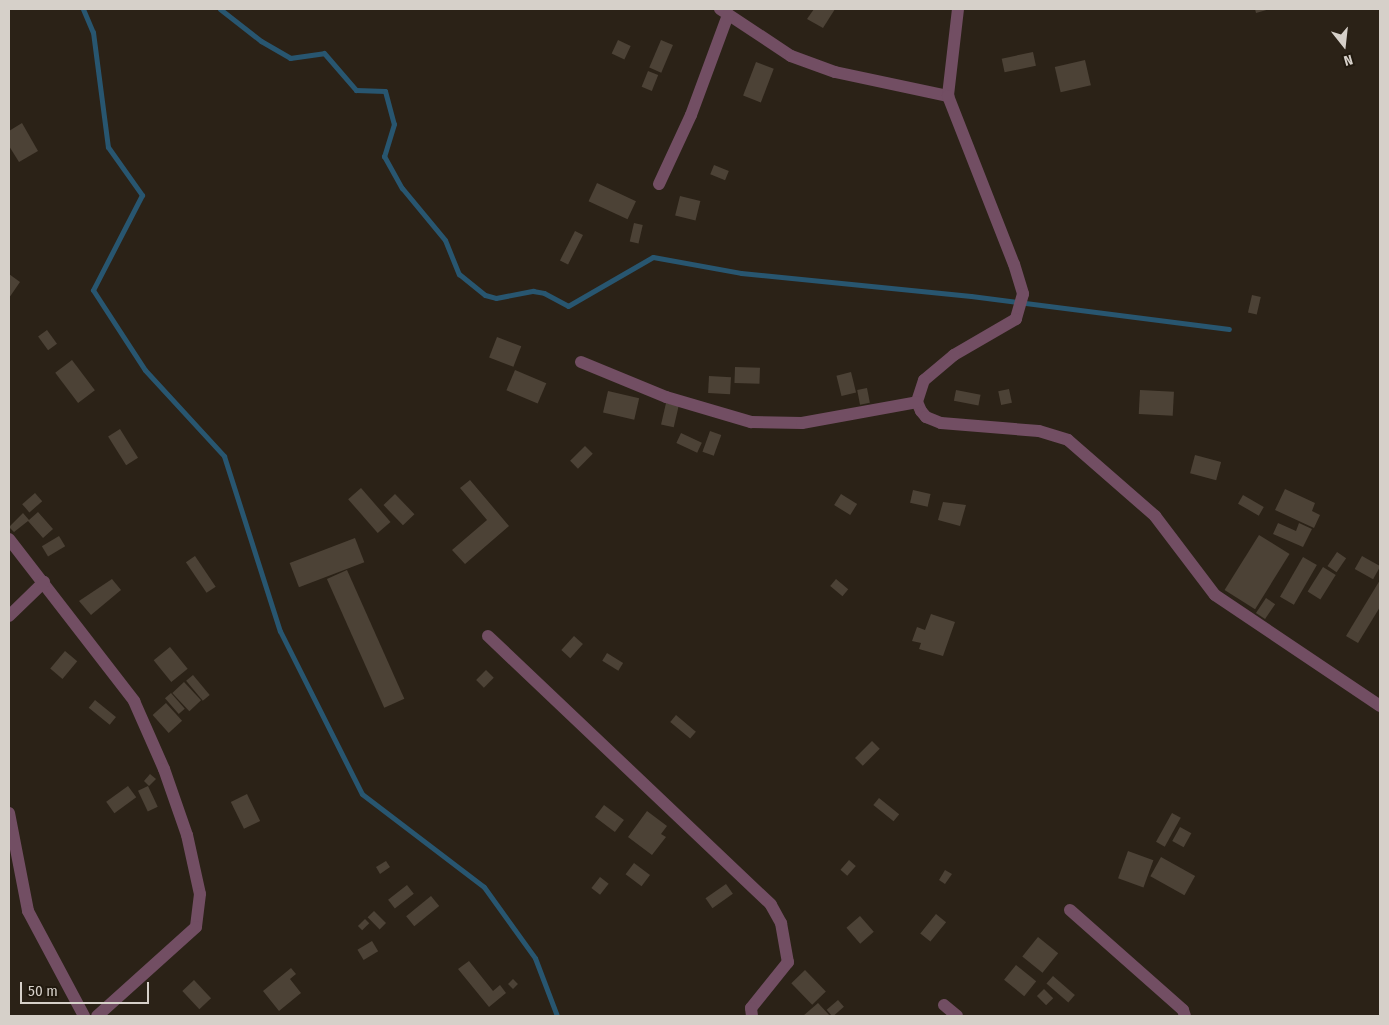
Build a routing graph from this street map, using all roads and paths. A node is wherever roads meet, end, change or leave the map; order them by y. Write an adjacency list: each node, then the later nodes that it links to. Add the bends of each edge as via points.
1 (958, 9): 3 (street)
2 (724, 12): 3 (street, via 791,56 836,72); 4 (street, via 691,115)
3 (948, 96): 6 (street, via 1023,294 1016,320 934,368 924,380)
4 (659, 184)
5 (581, 362): 6 (street, via 666,397 751,422 802,423)
6 (916, 402): 11 (street, via 926,417 941,423 1039,431 1068,440 1155,516 1215,595)
7 (9, 539): 8 (street)
8 (44, 582): 9 (street); 16 (street, via 134,700 167,778 186,835 200,894 196,927)
9 (9, 616)
10 (488, 636): 17 (street, via 772,905 781,923 788,962 752,1008)
11 (1380, 706)
12 (9, 813): 15 (street, via 28,911)
13 (1070, 910): 19 (street)
14 (944, 1005): 18 (street)
15 (84, 1016)
16 (97, 1016)
17 (752, 1016)
18 (957, 1016)
19 (1186, 1016)

